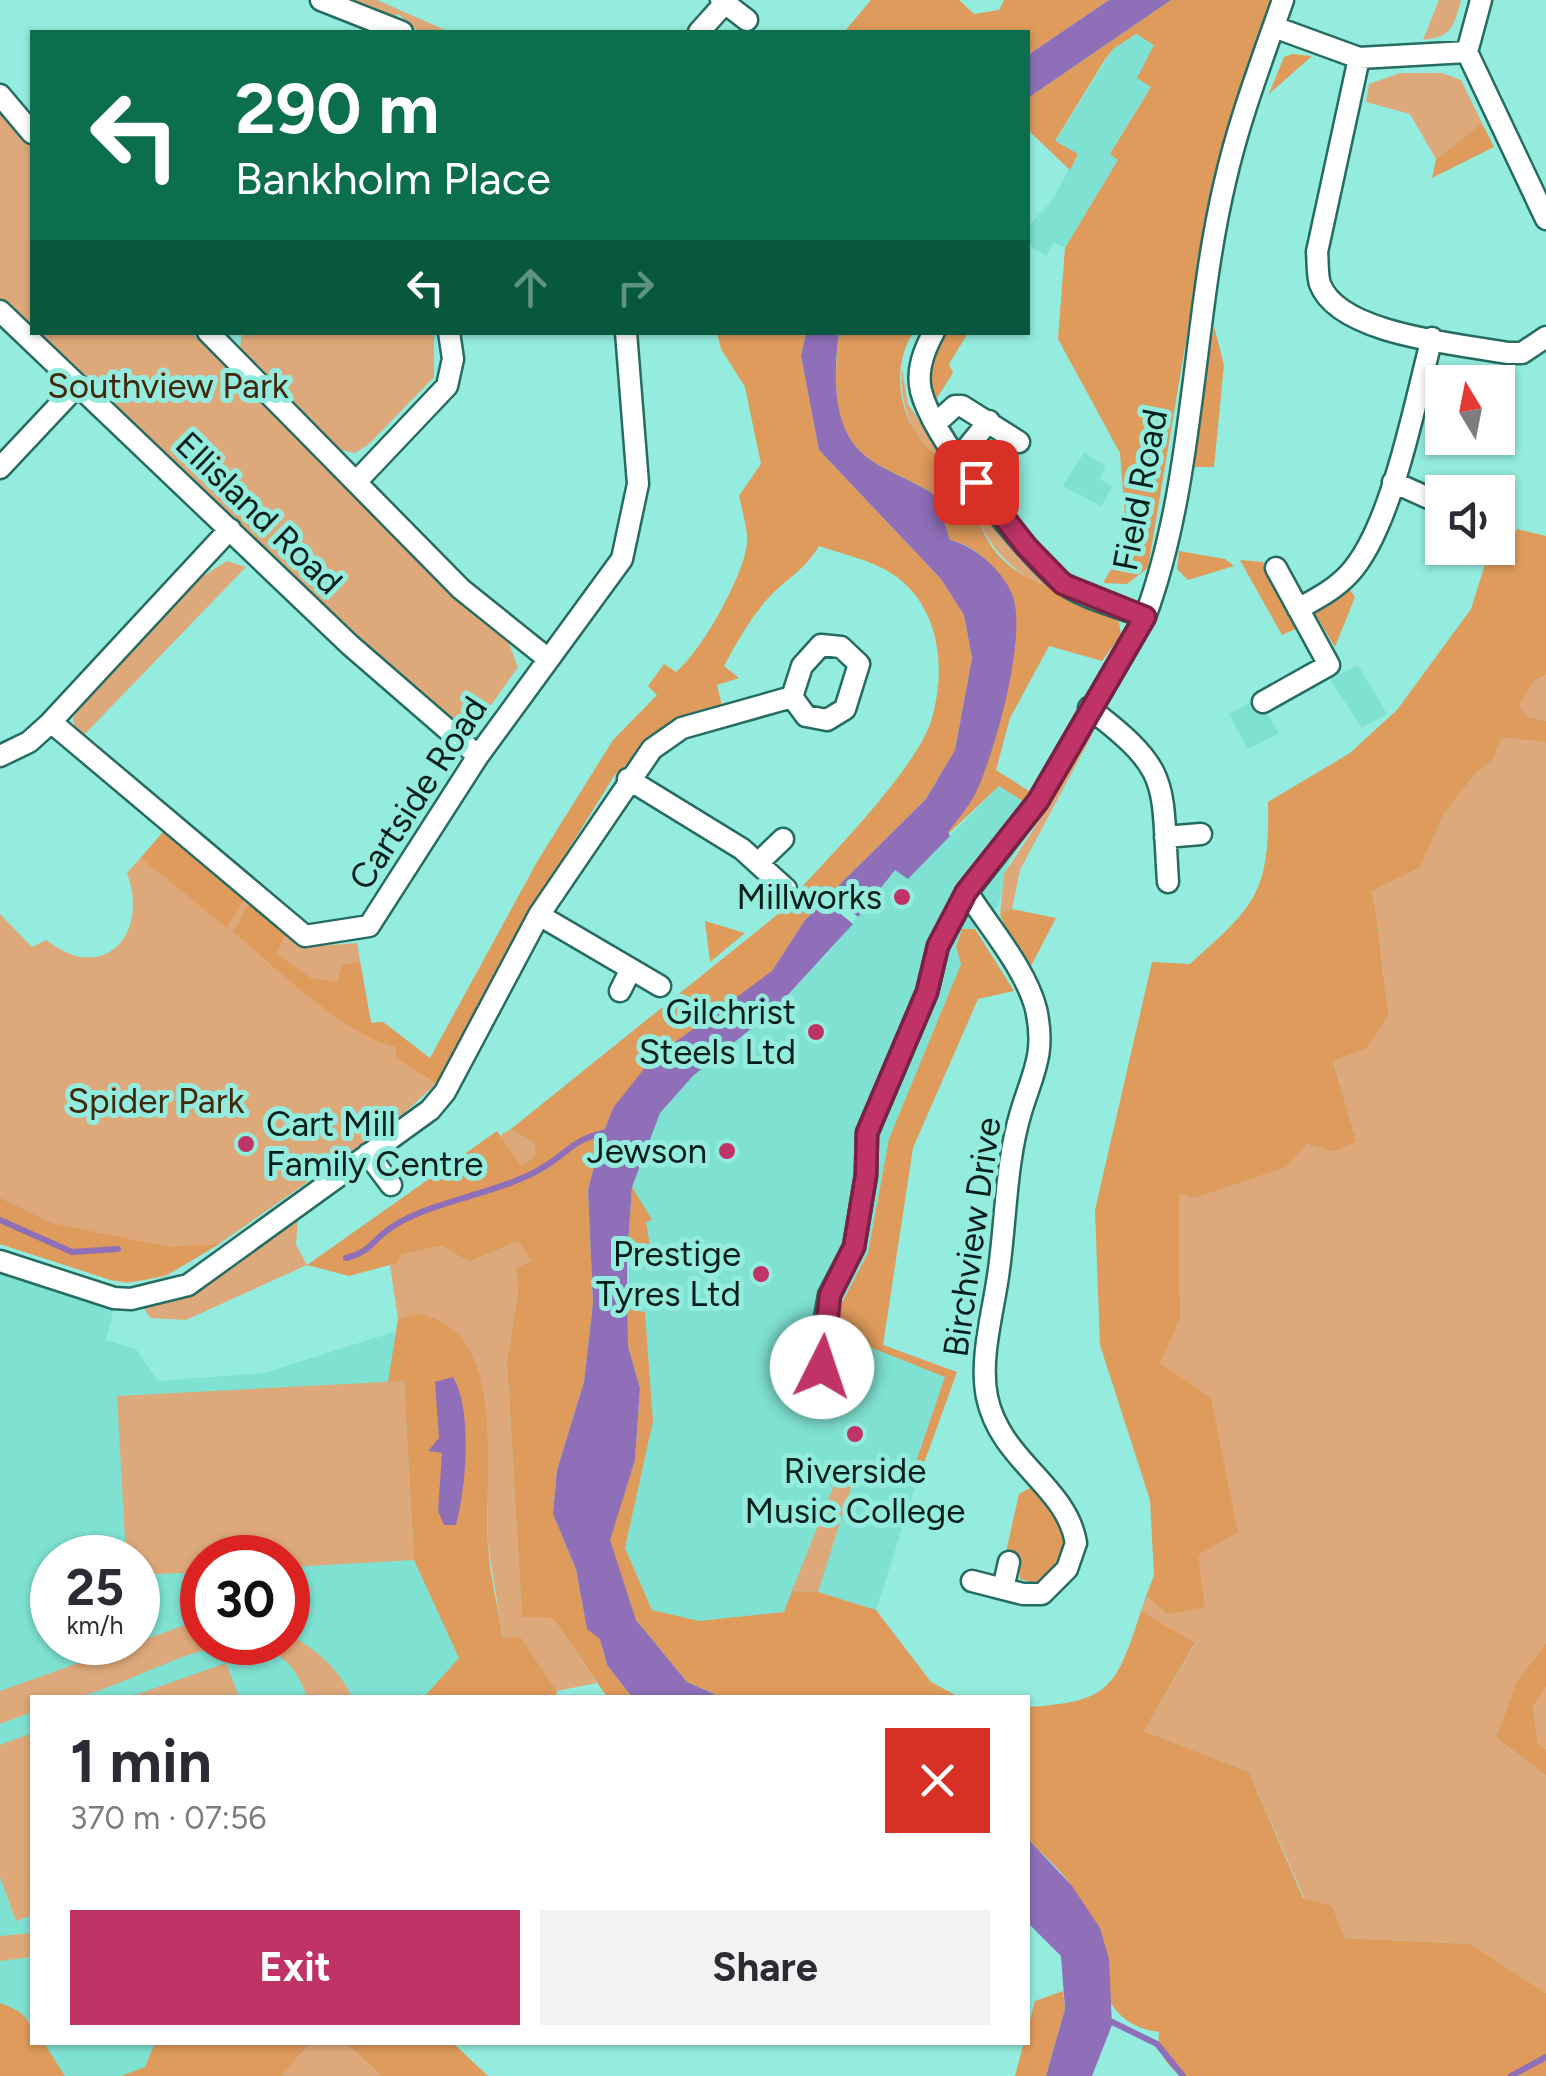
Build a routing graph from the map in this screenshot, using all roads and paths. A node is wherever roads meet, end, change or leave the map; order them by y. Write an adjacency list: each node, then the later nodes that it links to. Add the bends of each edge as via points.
1 (322, 0): 7 (street)
2 (1284, 0): 6 (street, Field Road)
3 (1481, 0): 9 (street)
4 (723, 2): 5 (street); 8 (street)
5 (747, 20)
6 (1274, 26): 10 (street); 33 (street, Field Road, via 1224,184 1160,569)
7 (397, 30)
8 (702, 30)
9 (1467, 52): 10 (street); 13 (street)
10 (1359, 58): 20 (street, via 1317,252 1320,283 1353,318)
11 (0, 95): 12 (street)
12 (30, 131)
13 (1546, 218)
14 (0, 311): 21 (street, Ellisland Road)
15 (449, 335): 27 (street, via 447,386)
16 (626, 335): 34 (street, Cartside Road, via 638,464 631,529 622,559)
17 (933, 335): 23 (street, via 920,366 920,389)
18 (218, 336): 27 (street)
19 (1546, 337): 20 (street, via 1522,353)
20 (1432, 338): 28 (street)
21 (77, 386): 26 (street); 30 (street, Ellisland Road)
22 (988, 421): 23 (street, via 955,406); 24 (street); 25 (street)
23 (935, 424): 25 (street)
24 (1019, 442)
25 (958, 459): 33 (street, via 1063,584)
26 (0, 468)
27 (356, 482): 34 (street, via 462,588)
28 (1393, 482): 29 (street); 32 (street, via 1351,572)
29 (1425, 496)
30 (230, 529): 38 (street); 40 (street, Ellisland Road, via 350,646)
31 (1276, 568): 32 (street)
32 (1298, 609): 36 (street, via 1329,665)
33 (1145, 617): 37 (street, Field Road)
34 (547, 658): 40 (street, Cartside Road)
35 (792, 697): 41 (street, via 682,728)
36 (1263, 702)
37 (1090, 708): 43 (street, via 1153,765); 48 (street, Field Road, via 1038,801)
38 (51, 722): 39 (street); 40 (street, Cartside Road, via 296,930 314,937 370,926)
39 (0, 756)
40 (478, 756)
41 (628, 779): 45 (street); 49 (street)
42 (1202, 834): 43 (street)
43 (1165, 837): 46 (street)
44 (784, 840): 45 (street)
45 (758, 862): 47 (street)
46 (1168, 882)
47 (786, 890)
48 (966, 892): 56 (street, Field Road, via 938,946 927,992 867,1133 854,1247 830,1295 821,1341); 59 (street, Birchview Drive, via 1021,977 1035,1006 1040,1042 1038,1074 1021,1112 984,1376 987,1397 1013,1455 1062,1506 1076,1543 1067,1568 1042,1594)
49 (540, 915): 50 (street); 53 (street, via 445,1092)
50 (631, 969): 51 (street); 52 (street)
51 (660, 986)
52 (620, 990)
53 (368, 1154): 54 (street); 55 (street, via 188,1284 158,1294 114,1298)
54 (391, 1185)
55 (0, 1261)
56 (826, 1400)
57 (1009, 1562): 59 (street)
58 (972, 1581): 59 (street, Birchview Drive)
59 (1004, 1589)

